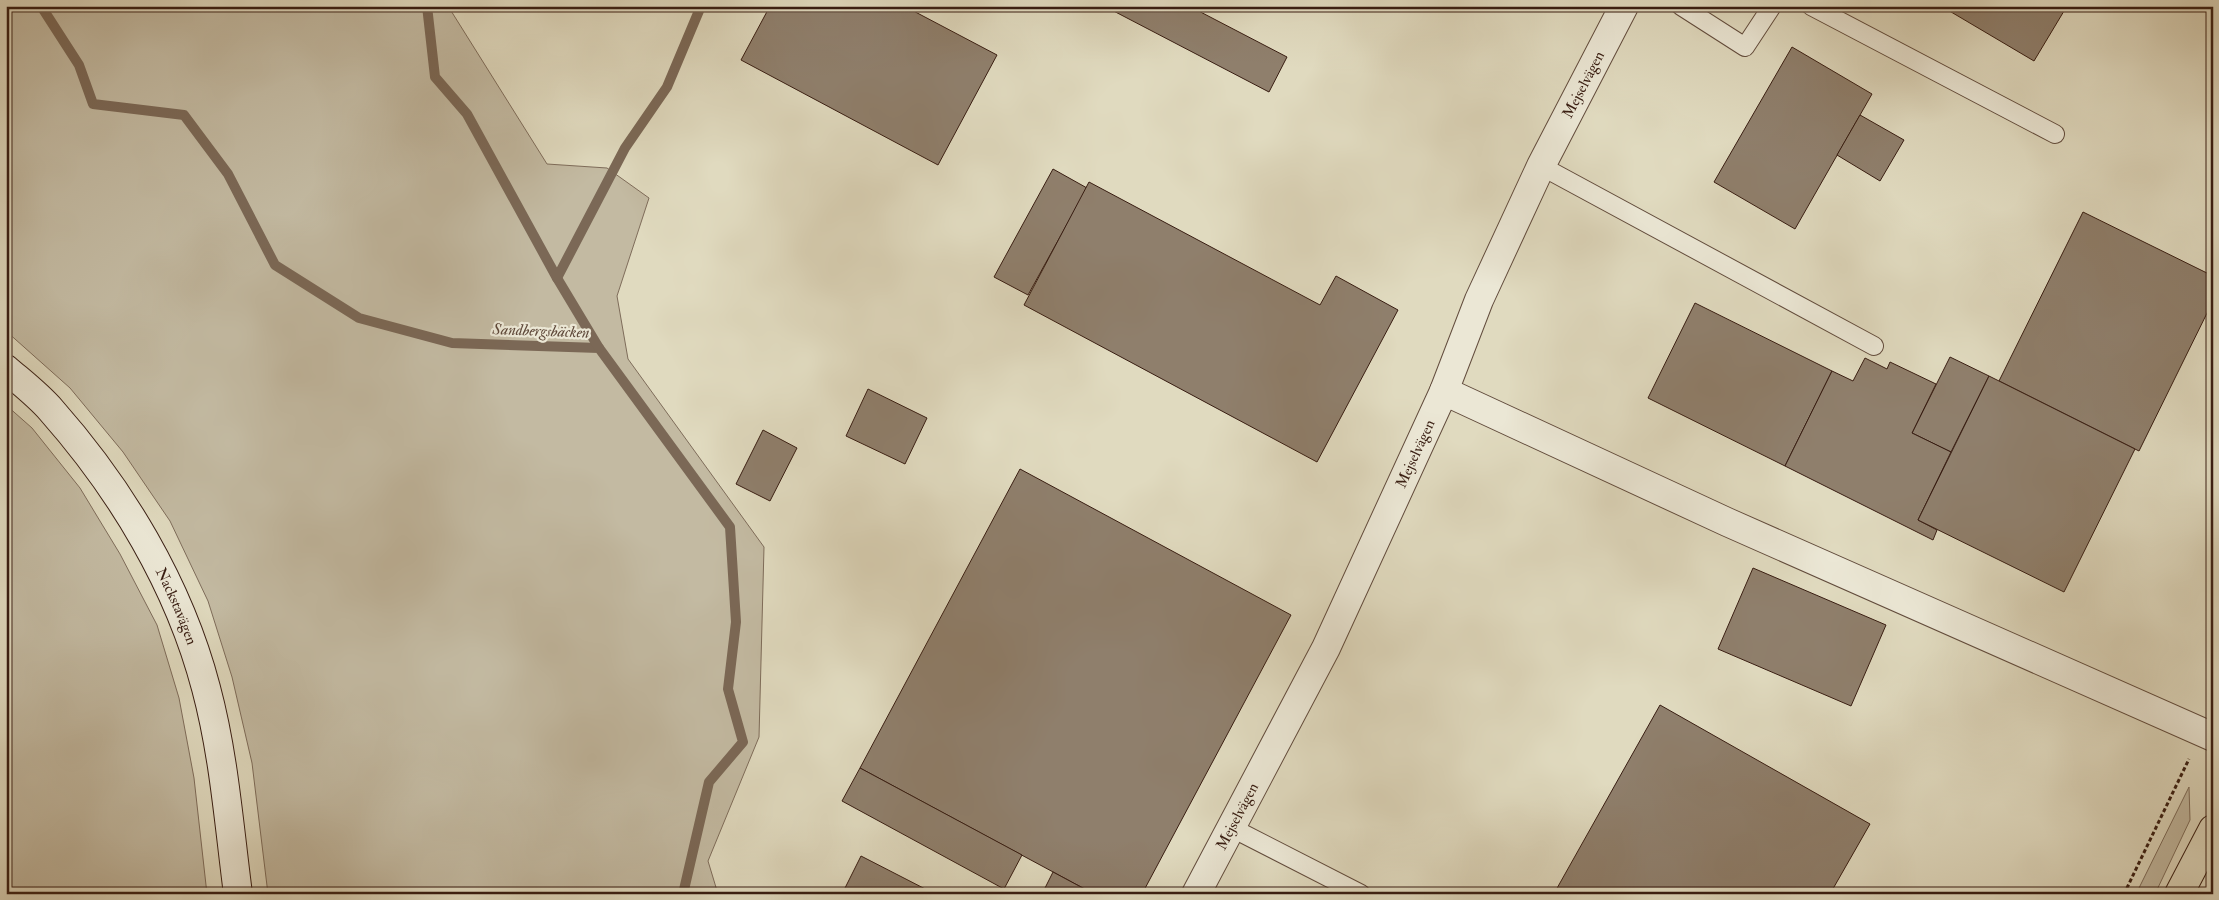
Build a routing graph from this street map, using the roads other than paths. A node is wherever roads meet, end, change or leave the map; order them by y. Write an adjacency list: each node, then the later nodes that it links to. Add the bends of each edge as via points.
1 (1624, 6): 6 (street, Mejselvägen)
2 (1681, 6): 3 (lane, via 1745,47)
3 (1772, 6)
4 (1811, 6): 5 (lane)
5 (2055, 134)
6 (1542, 166): 7 (lane); 9 (street, Mejselvägen, via 1479,300)
7 (1874, 346)
8 (6, 368): 13 (street, Nackstavägen, via 50,408 102,472 148,546 180,614 210,706 222,767)
9 (1444, 391): 10 (street, via 2071,676); 11 (street, Mejselvägen, via 1326,648)
10 (2208, 734)
11 (1232, 828): 14 (street, Mejselvägen); 15 (lane)
12 (2213, 829): 16 (highway)
13 (238, 894)
14 (1196, 894)
15 (1361, 894)
16 (2179, 894)

